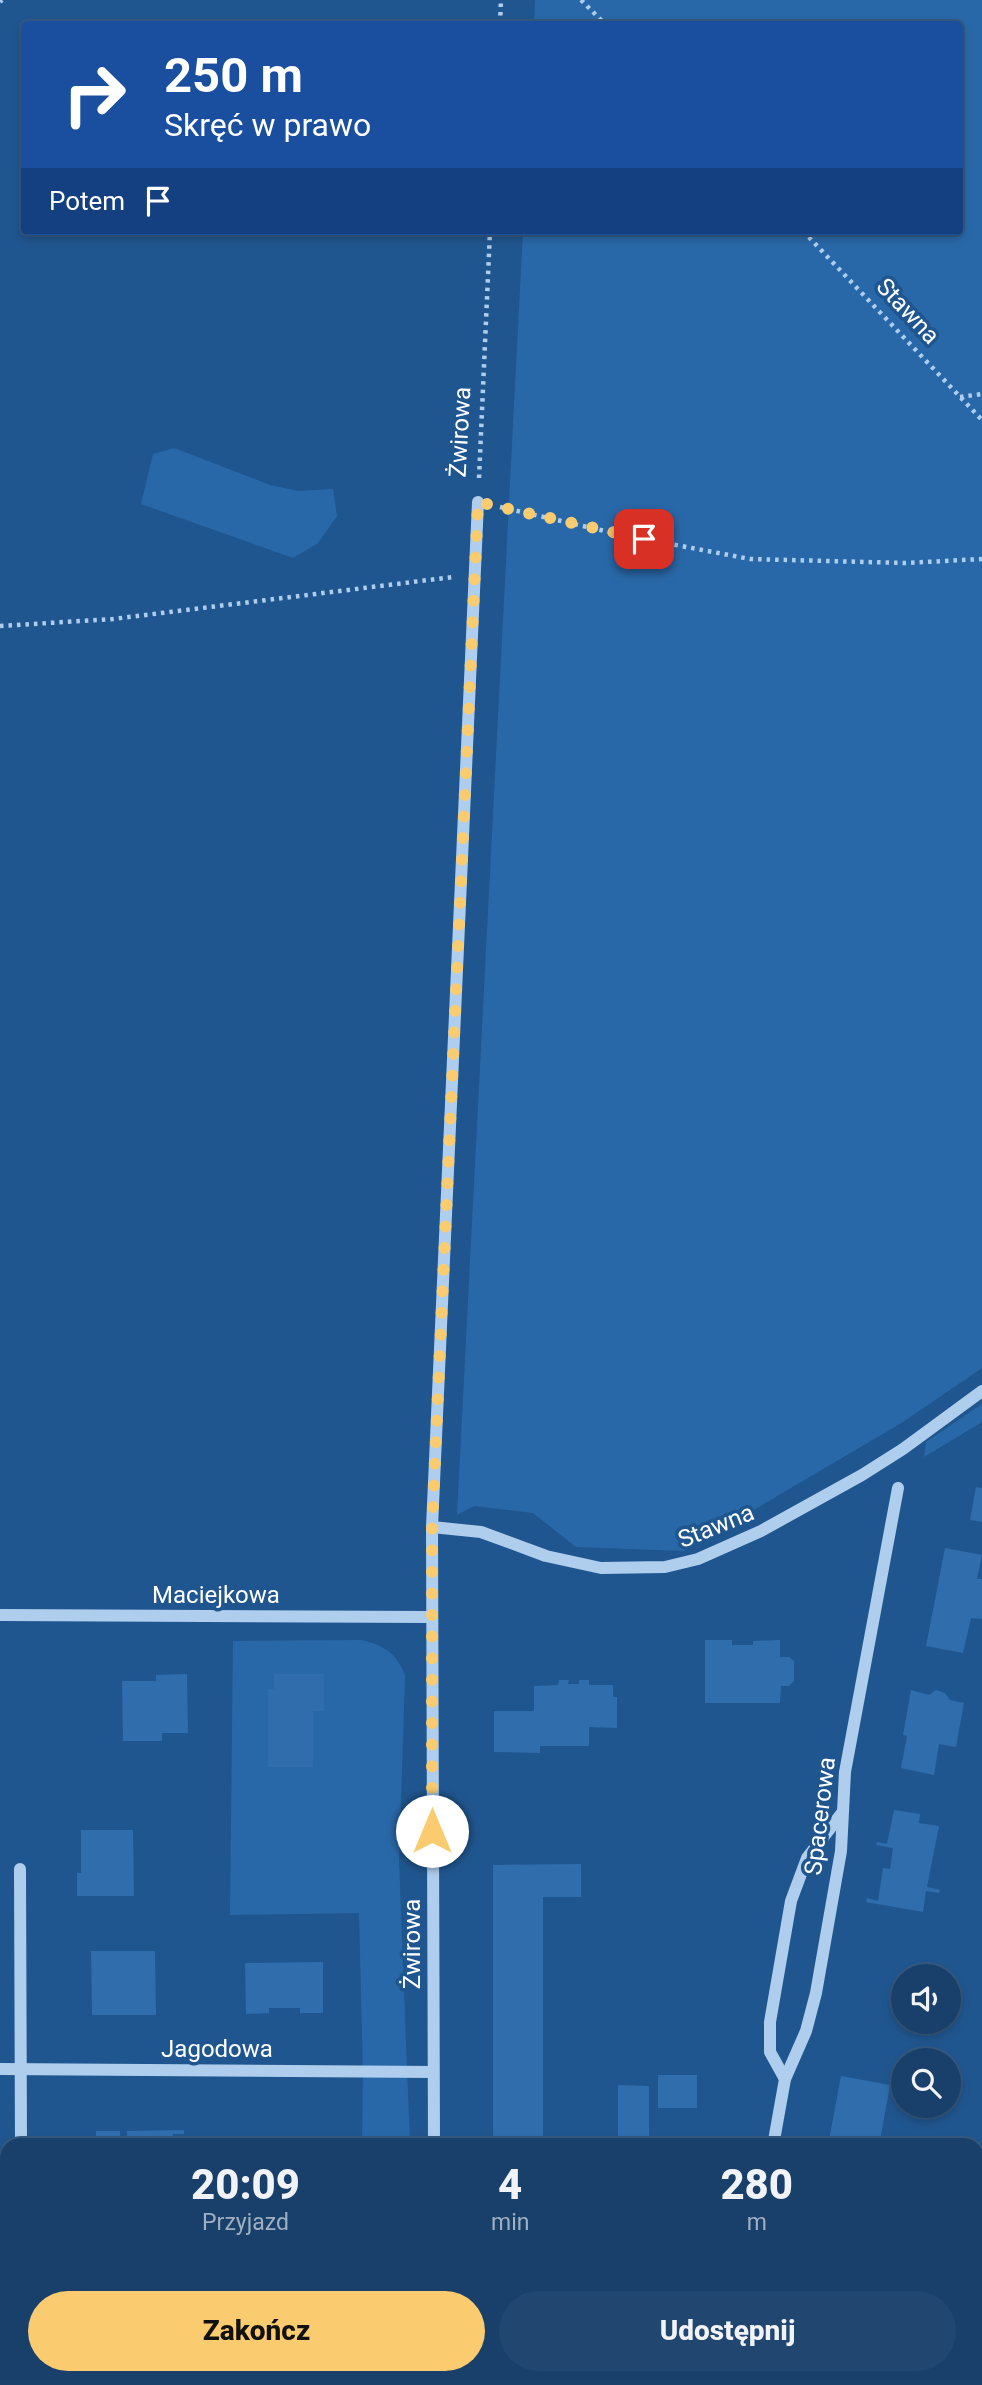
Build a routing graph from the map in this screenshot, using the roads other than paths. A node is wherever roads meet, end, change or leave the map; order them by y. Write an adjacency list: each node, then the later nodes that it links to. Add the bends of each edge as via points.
1 (478, 502): 4 (street, Żwirowa)
2 (982, 1391): 4 (street, Stawna, via 862,1475 783,1520 698,1559 665,1567 601,1568 546,1556 481,1532)
3 (898, 1488): 7 (street, Spacerowa, via 845,1772)
4 (432, 1527): 6 (street, Żwirowa)
5 (0, 1615): 6 (street, Maciejkowa)
6 (431, 1617): 11 (street, Żwirowa)
7 (843, 1812): 12 (street, Spacerowa, via 841,1851 816,1993); 12 (street, via 807,1858 791,1901 770,2022 770,2052)
8 (20, 1869): 9 (street)
9 (20, 2069): 10 (street, Jagodowa); 11 (street, Jagodowa); 13 (street)
10 (0, 2070)
11 (433, 2071): 14 (street, Żwirowa)
12 (785, 2079): 15 (street, Spacerowa)
13 (21, 2138)
14 (434, 2138)
15 (774, 2138)

